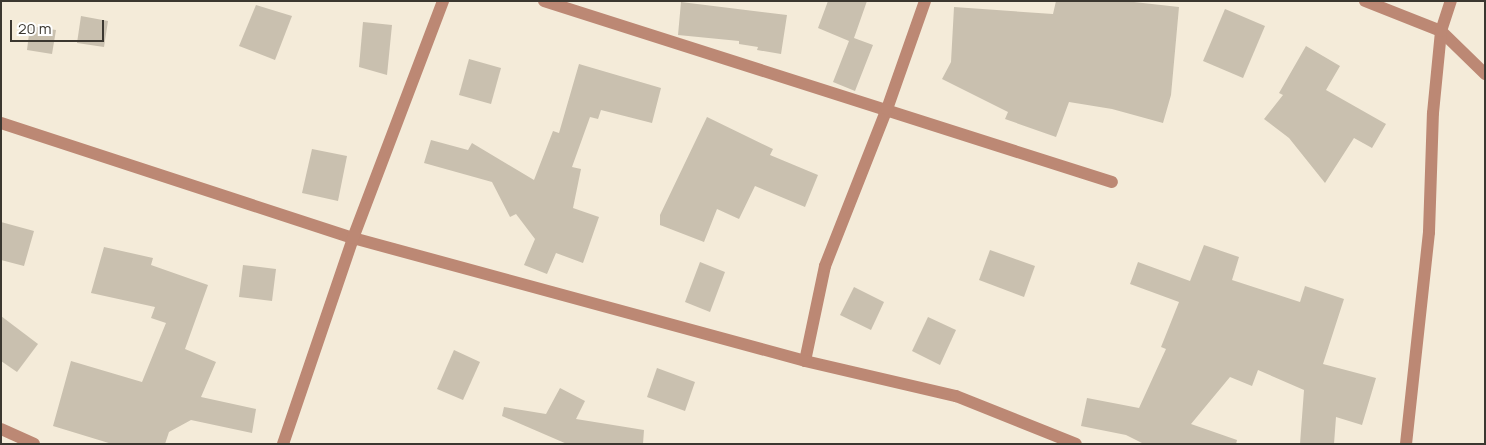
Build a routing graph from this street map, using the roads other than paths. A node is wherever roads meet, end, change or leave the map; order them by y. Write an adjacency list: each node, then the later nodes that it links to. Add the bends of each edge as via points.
1 (443, 1): 11 (street)
2 (544, 1): 8 (street)
3 (925, 1): 8 (street)
4 (1366, 1): 6 (street)
5 (1451, 1): 6 (street)
6 (1442, 31): 7 (street); 17 (street, via 1433,113 1429,232)
7 (1485, 74)
8 (888, 109): 10 (street); 12 (street, via 825,266)
9 (1, 123): 11 (street)
10 (1112, 182)
11 (353, 238): 12 (street); 15 (street)
12 (805, 361): 16 (street, via 956,396)
13 (1, 429): 14 (street)
14 (34, 444)
15 (282, 444)
16 (1076, 444)
17 (1406, 444)

